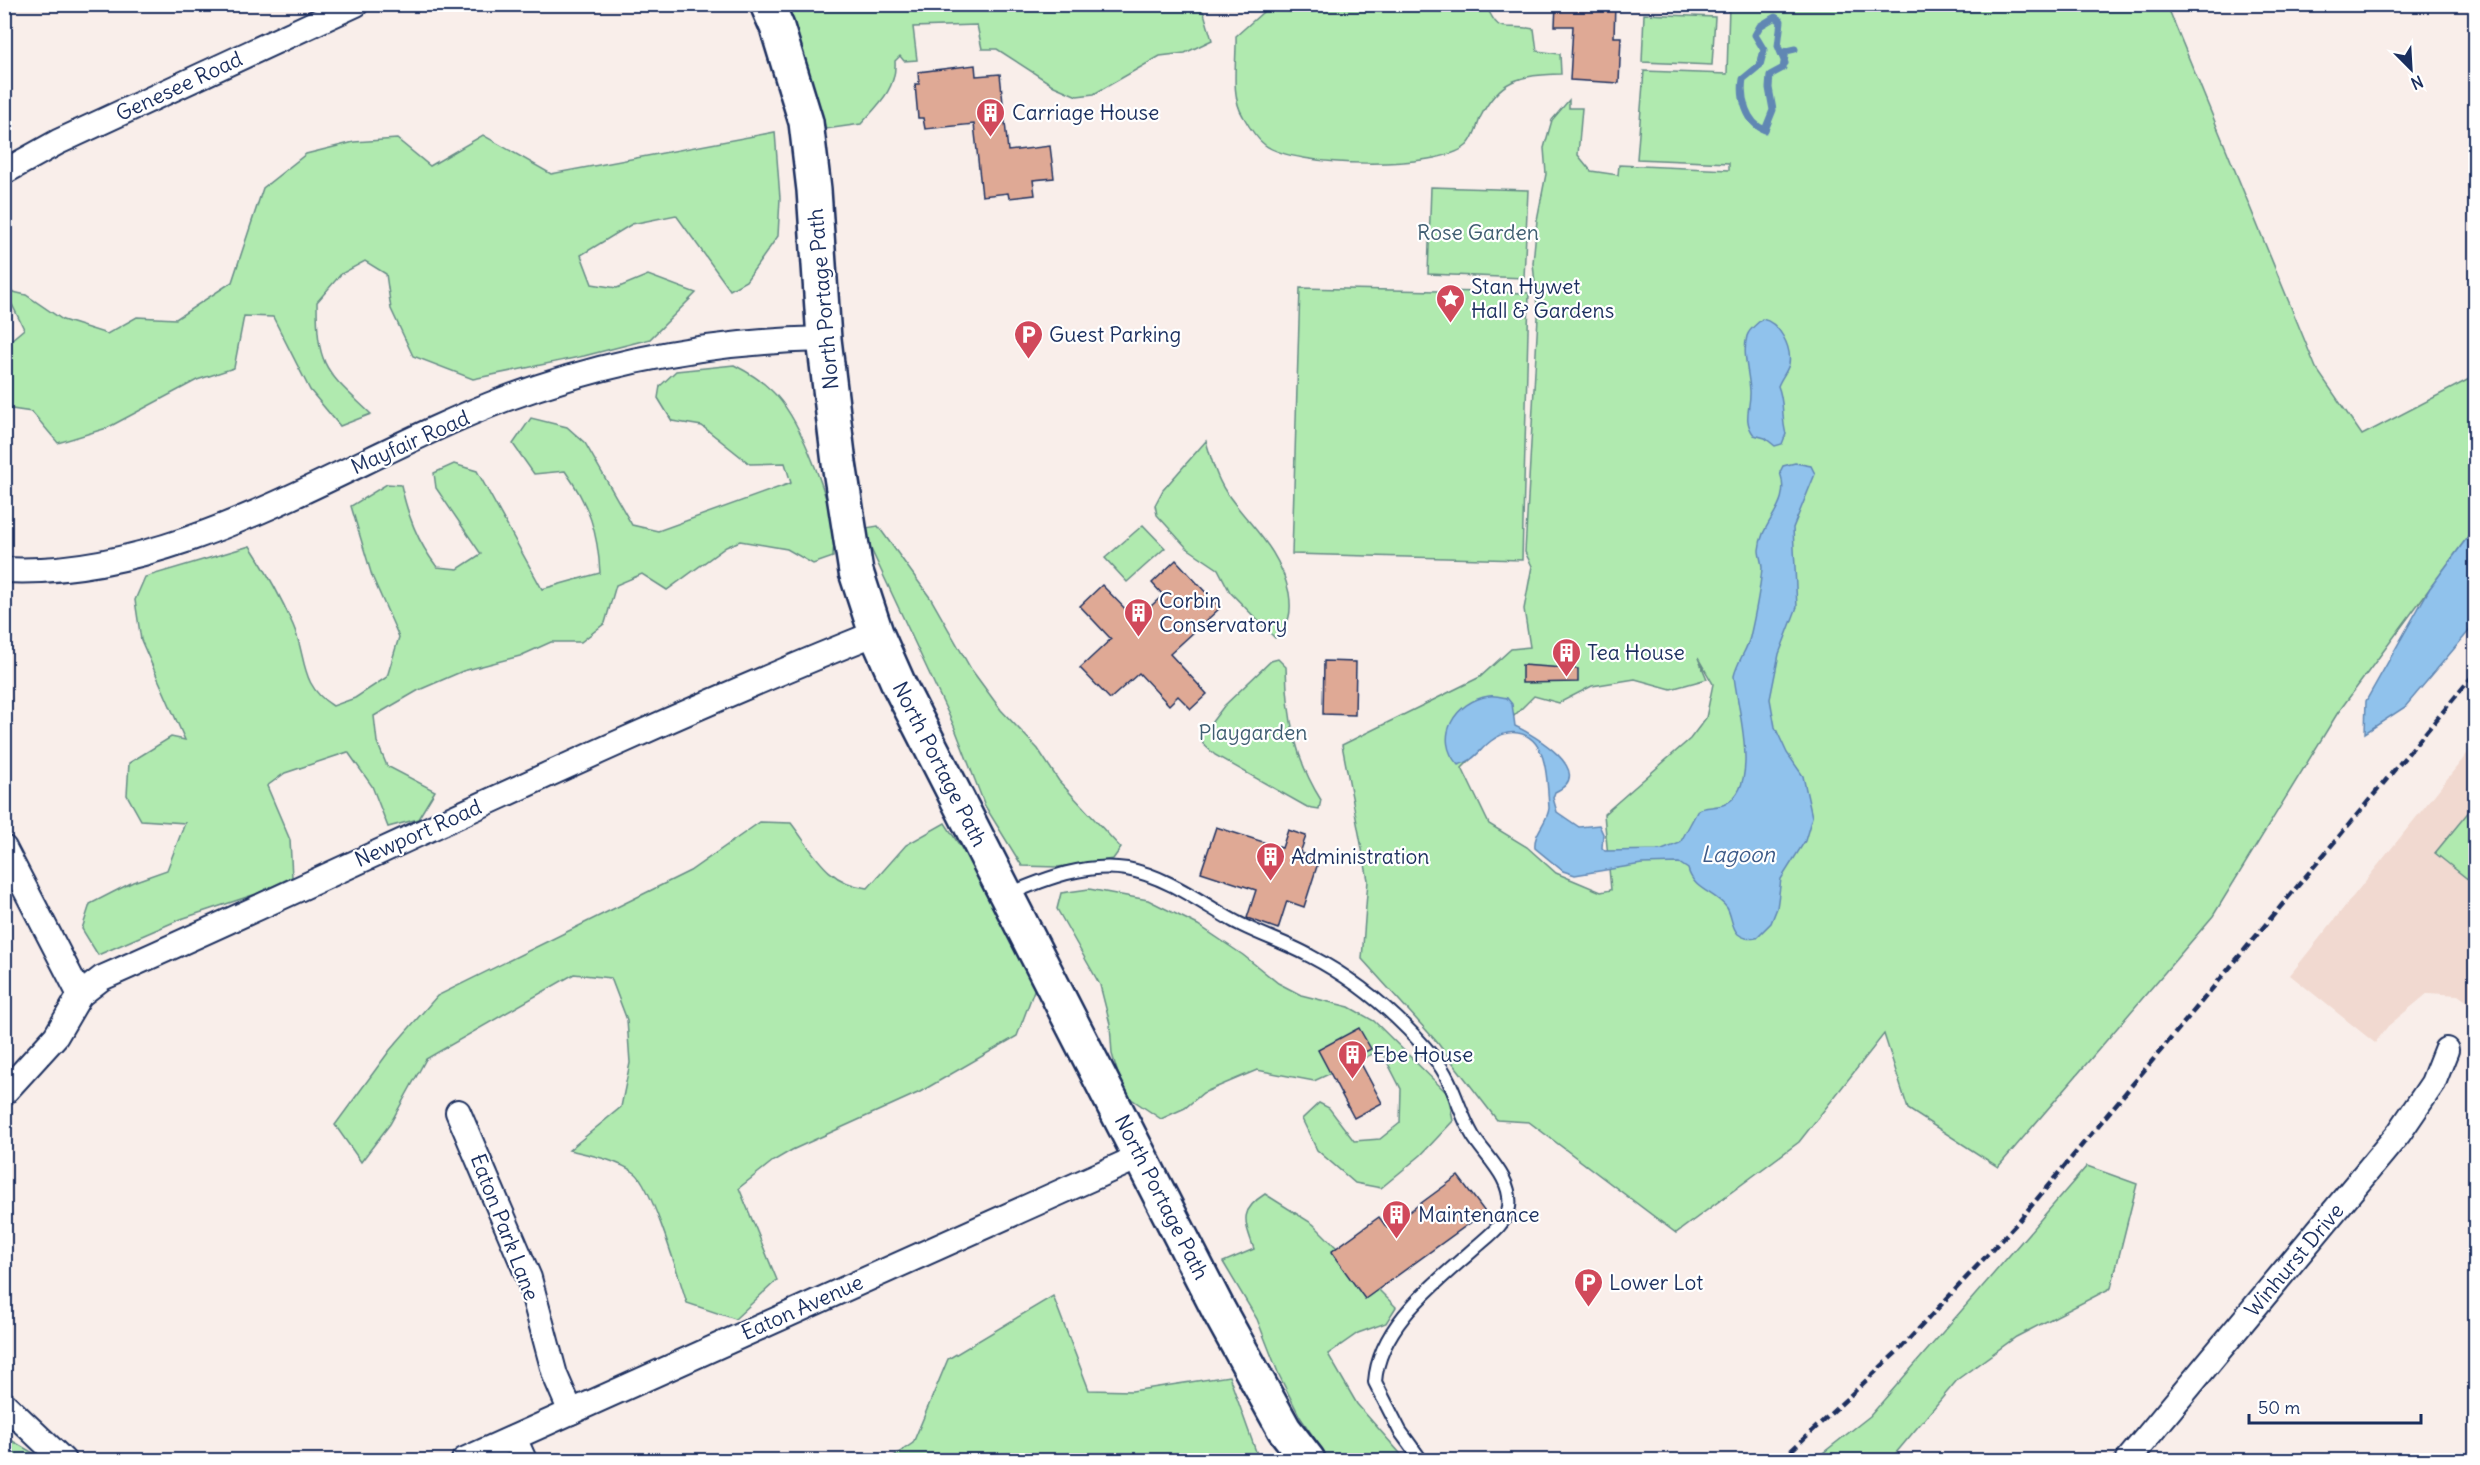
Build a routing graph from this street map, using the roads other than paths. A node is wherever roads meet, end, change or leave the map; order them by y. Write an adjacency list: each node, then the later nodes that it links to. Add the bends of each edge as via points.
1 (356, 4): 3 (street, Genesee Road, via 58,142)
2 (767, 4): 4 (main road, North Portage Path, via 806,122)
3 (4, 172)
4 (824, 339): 5 (street, Mayfair Road, via 709,348 577,376 505,399 283,501 172,545 99,563 35,572); 6 (main road, North Portage Path, via 847,523 856,572)
5 (4, 570)
6 (876, 633): 8 (main road, North Portage Path); 9 (street, Newport Road, via 779,672 266,903 102,978)
7 (4, 848): 9 (street)
8 (1007, 895): 13 (main road, North Portage Path); 21 (lane, via 1047,879 1103,867 1150,876 1345,977 1381,1005 1436,1060 1450,1082 1473,1137 1504,1181 1509,1207 1494,1231 1400,1321 1381,1352 1374,1382)
9 (80, 995): 11 (street, Newport Road, via 56,1036)
10 (2446, 1050): 22 (street, Winhurst Drive, via 2433,1083 2399,1133)
11 (4, 1093)
12 (458, 1112): 15 (street, Eaton Park Lane, via 529,1278 555,1375)
13 (1141, 1156): 15 (street, Eaton Avenue); 20 (main road, North Portage Path, via 1259,1386)
14 (4, 1404): 17 (street)
15 (571, 1412): 16 (street, Eaton Avenue)
16 (514, 1438): 18 (street, Eaton Avenue); 19 (street)
17 (63, 1461)
18 (464, 1461)
19 (524, 1461)
20 (1308, 1461)
21 (1421, 1461)
22 (2128, 1461)

